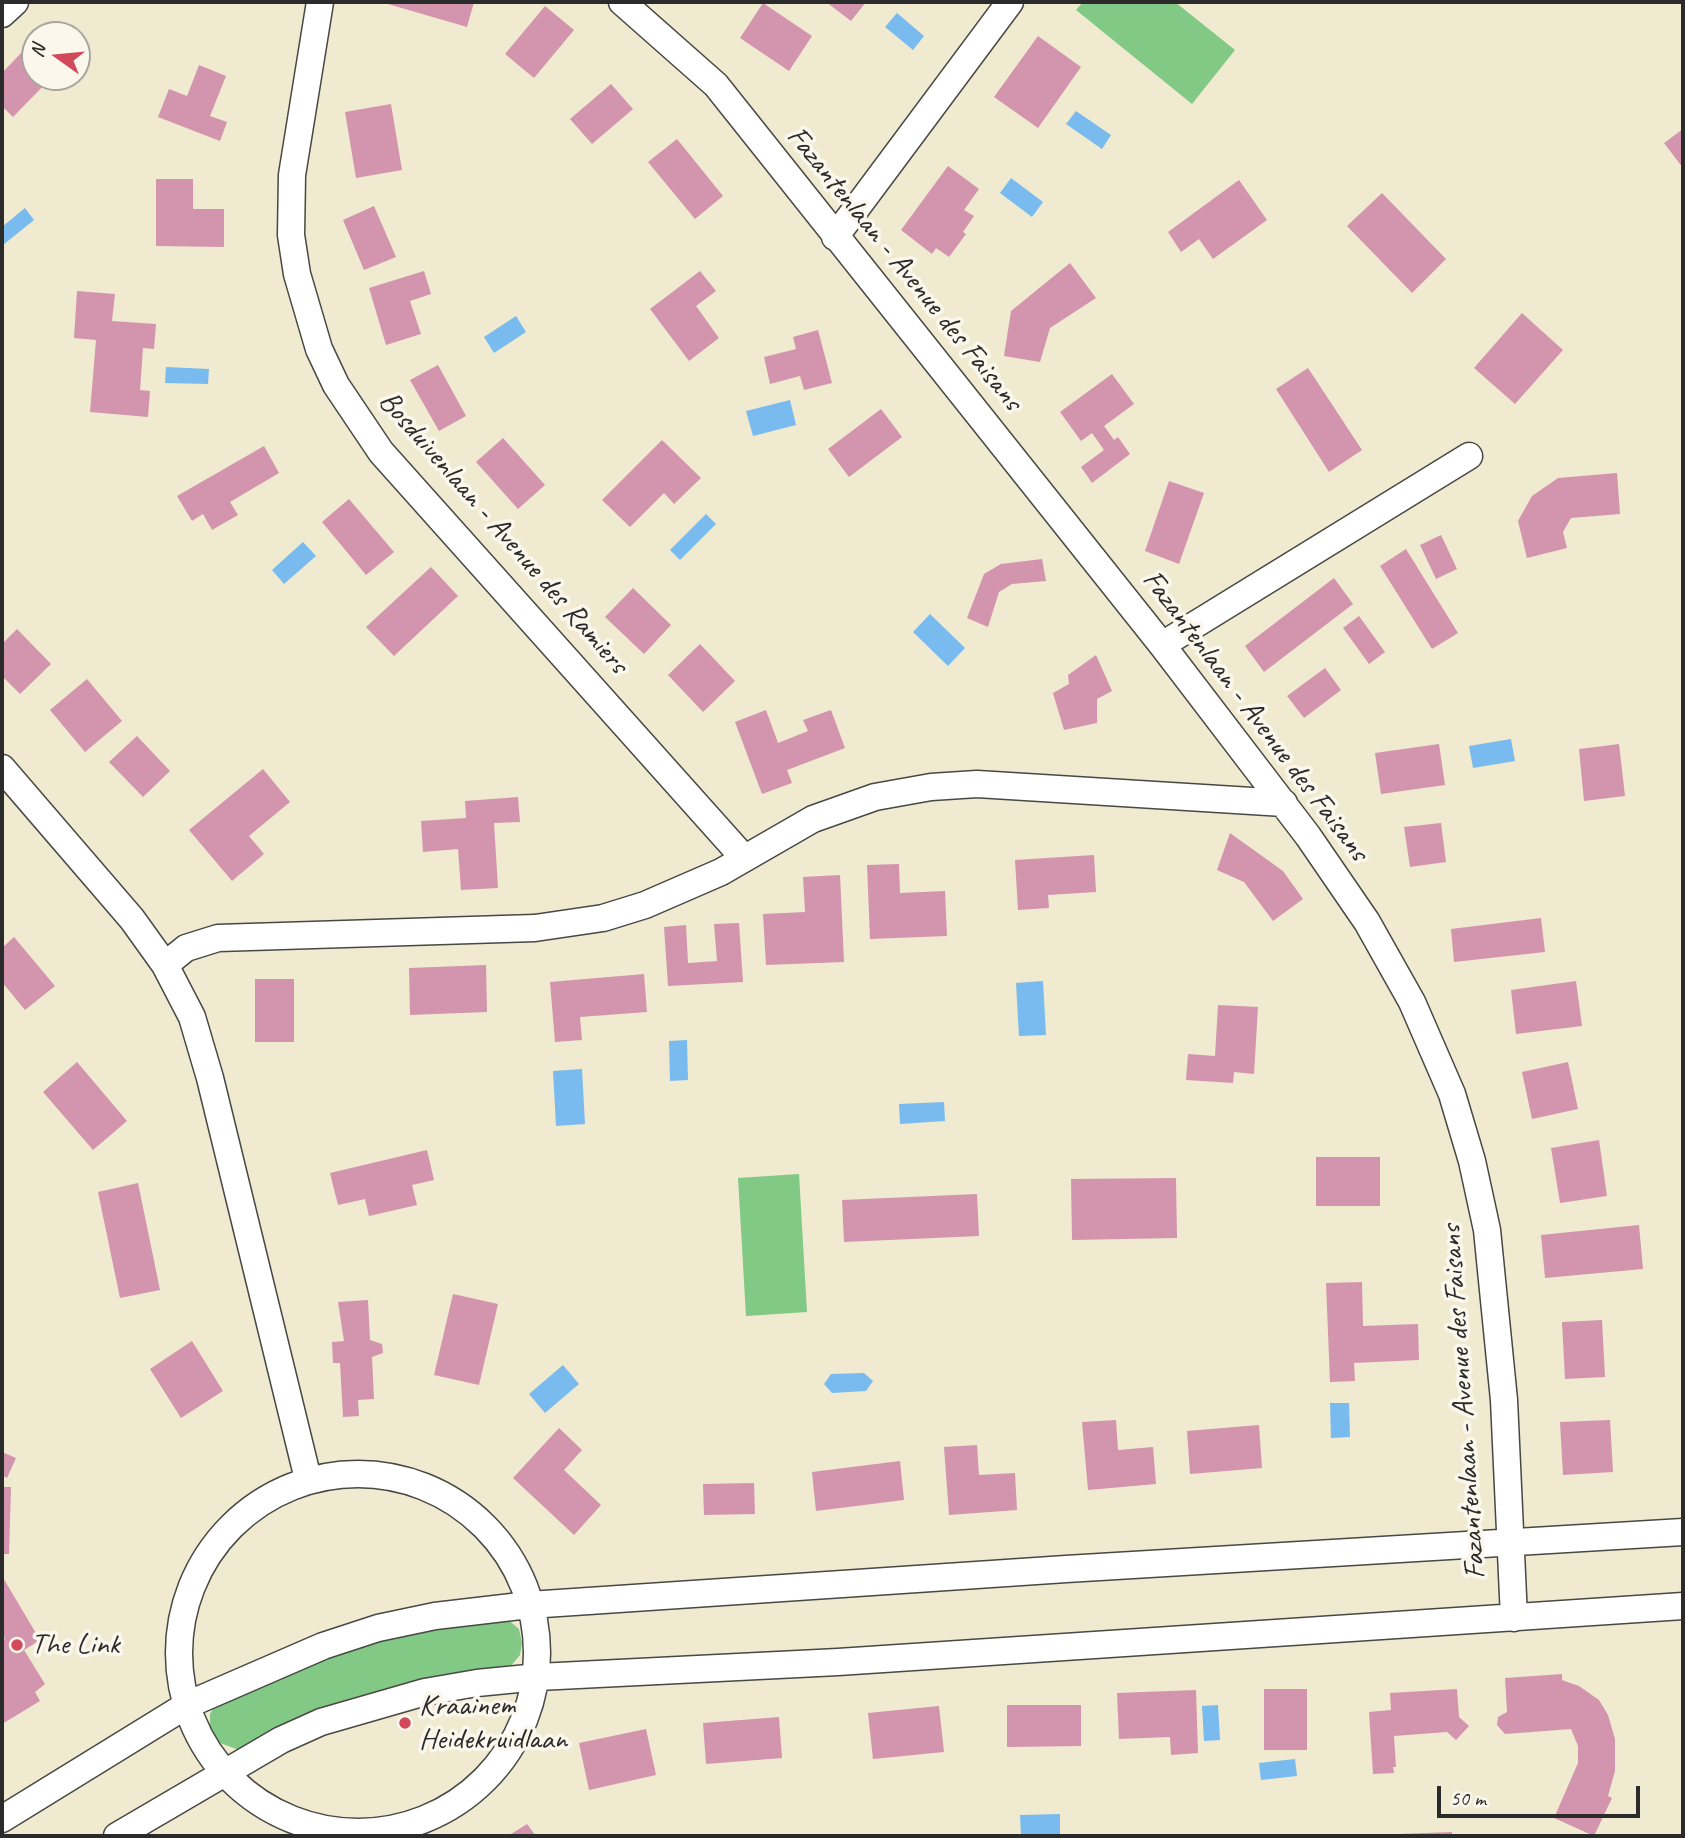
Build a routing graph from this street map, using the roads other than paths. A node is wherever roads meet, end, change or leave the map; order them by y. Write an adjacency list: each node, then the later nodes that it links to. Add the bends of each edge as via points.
1 (15, 2): 5 (street)
2 (320, 2): 11 (street, Bosduivenlaan - Avenue des Ramiers, via 292,175 291,235 319,349 336,385 381,452)
3 (622, 2): 6 (street, Fazantenlaan - Avenue des Faisans, via 716,85)
4 (1010, 2): 6 (street)
5 (2, 14)
6 (835, 237): 8 (street, Fazantenlaan - Avenue des Faisans)
7 (1469, 456): 8 (street)
8 (1162, 645): 10 (street, Fazantenlaan - Avenue des Faisans)
9 (2, 768): 12 (street, via 97,875)
10 (1284, 803): 11 (street, via 977,784 931,787 876,797 831,812); 15 (street, Fazantenlaan - Avenue des Faisans, via 1367,922 1412,1002 1452,1094 1487,1230 1504,1400)
11 (744, 858): 12 (street, via 658,900 603,918 535,928 218,938 186,948)
12 (165, 965): 13 (street, via 192,1017 210,1078)
13 (309, 1479): 16 (street, via 342,1472 403,1479 454,1501 487,1528 511,1560); 20 (street, via 252,1506 211,1546 189,1585 176,1645)
14 (1683, 1532): 15 (street)
15 (1509, 1543): 16 (street); 18 (street, Fazantenlaan - Avenue des Faisans)
16 (529, 1605): 19 (street); 20 (street, via 378,1628 297,1656)
17 (1683, 1606): 18 (street)
18 (1514, 1618): 19 (street)
19 (538, 1677): 21 (street, via 425,1692 360,1709 281,1740); 23 (street, via 539,1685 514,1744 488,1779 459,1803)
20 (187, 1704): 21 (street, via 204,1744); 22 (street)
21 (223, 1772): 23 (street, via 278,1816 322,1830); 24 (street)
22 (2, 1819)
23 (401, 1833)
24 (117, 1836)

